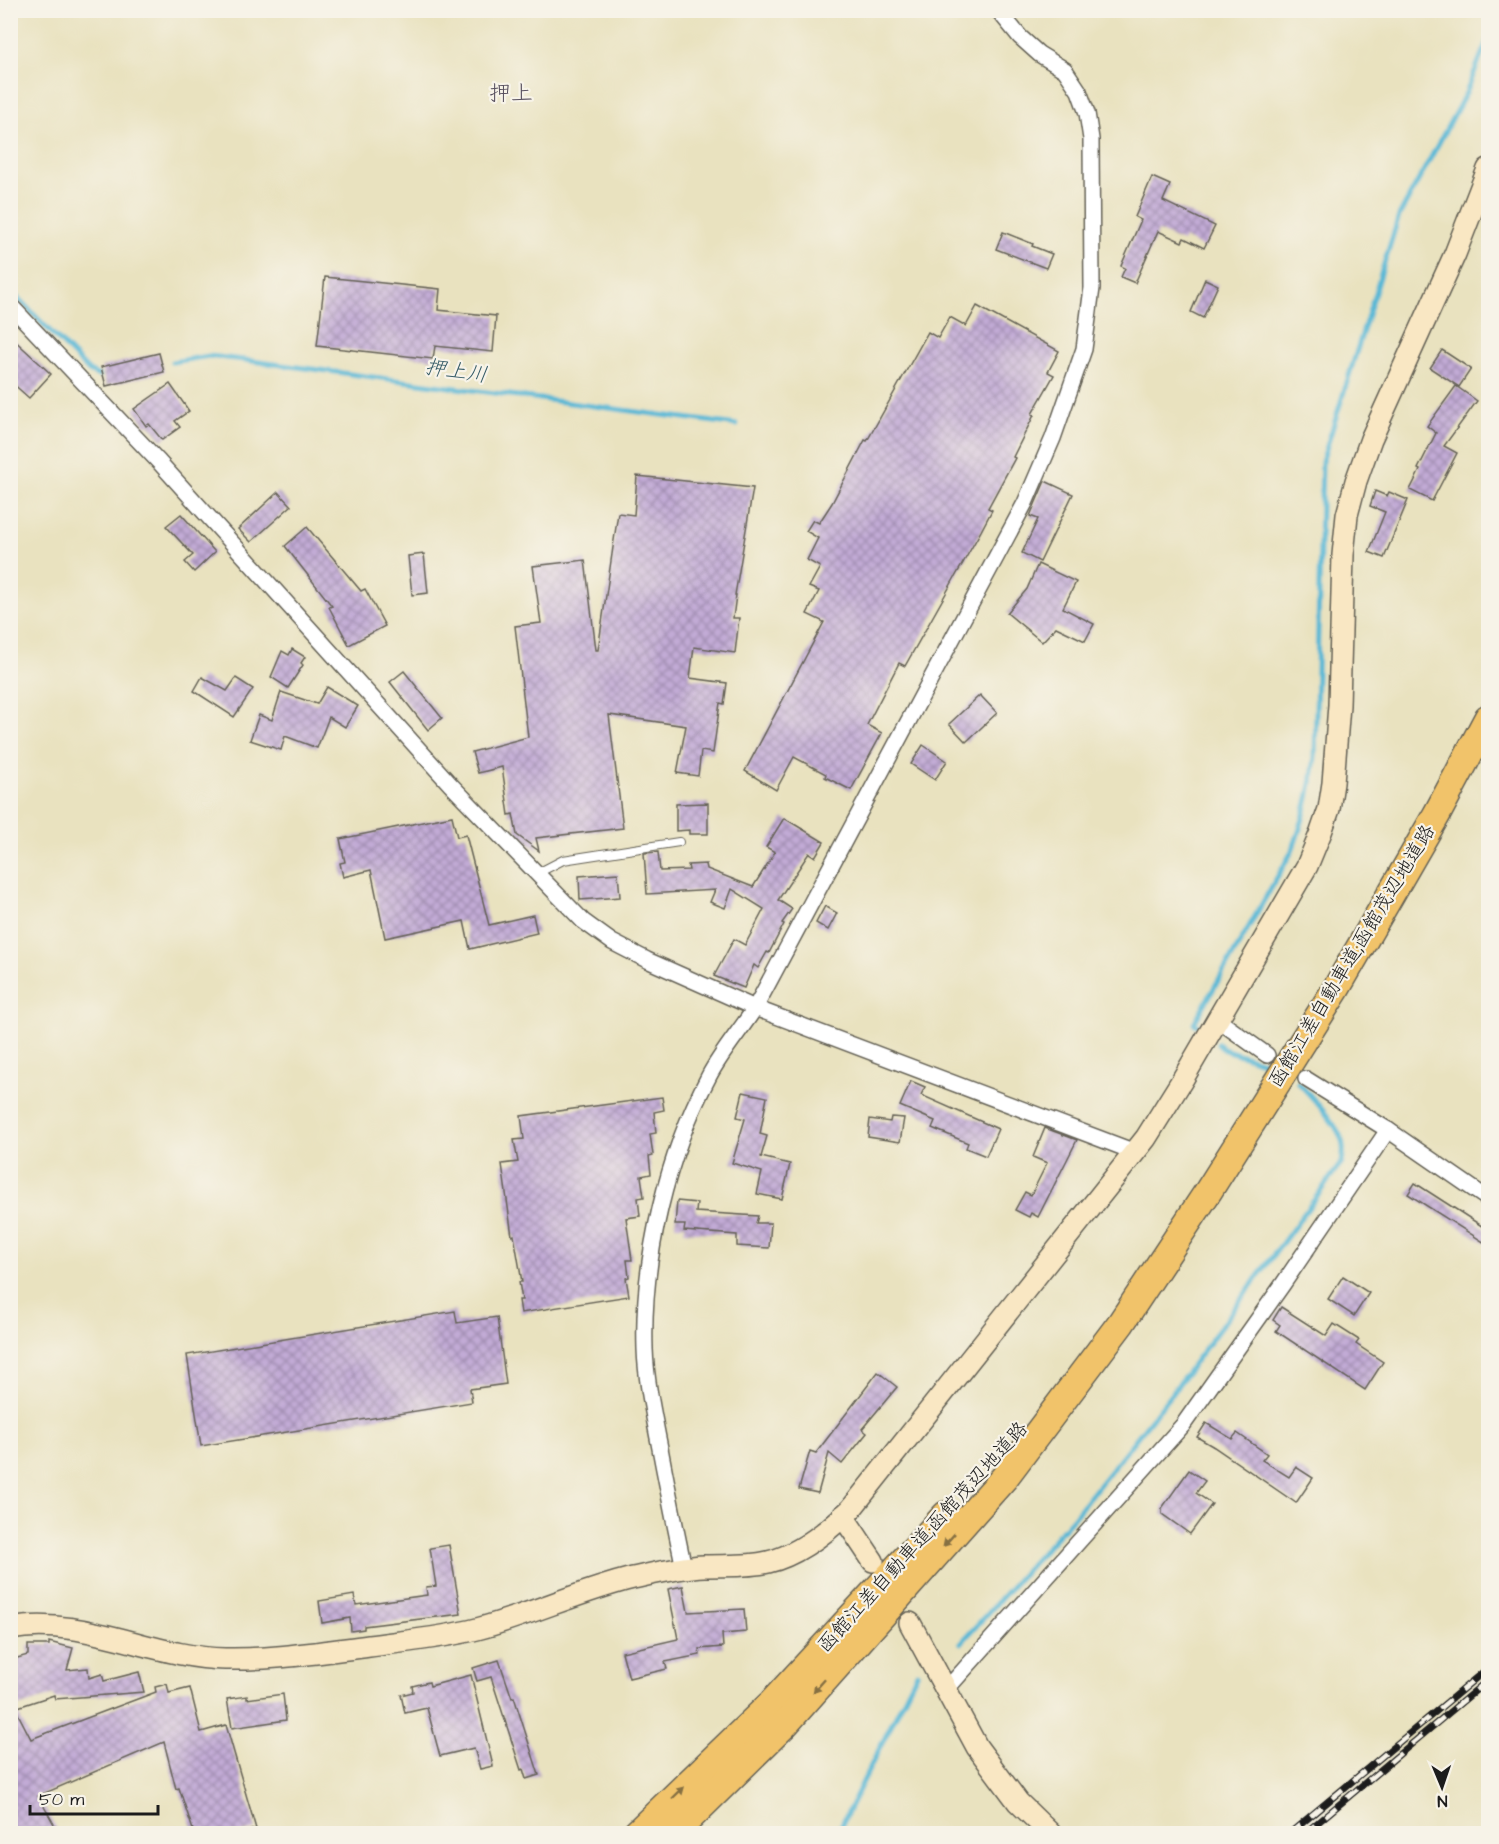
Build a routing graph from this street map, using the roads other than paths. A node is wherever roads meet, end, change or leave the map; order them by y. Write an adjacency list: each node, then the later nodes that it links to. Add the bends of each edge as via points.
1 (998, 10): 7 (street, via 1026,43 1065,70 1087,113 1092,139 1092,288 1084,349 1025,503)
2 (1488, 169): 8 (street, via 1455,254 1371,440 1347,515 1337,748 1326,817 1307,866)
3 (10, 305): 6 (street, via 175,479 450,784)
4 (1488, 718): 13 (highway, 函館江差自動車道;函館茂辺地道路, via 1336,989)
5 (679, 842): 6 (lane, via 563,860)
6 (538, 873): 7 (street, via 583,921 612,942)
7 (754, 1008): 12 (street); 17 (street, via 710,1075 684,1131 662,1204 649,1274 645,1350 649,1390)
8 (1218, 1020): 9 (street); 12 (street)
9 (1267, 1055)
10 (1306, 1079): 11 (street)
11 (1388, 1130): 14 (street); 20 (street, via 1183,1425)
12 (1135, 1152): 15 (street)
13 (1209, 1190): 21 (highway, 函館江差自動車道;函館茂辺地道路, one-way to 13, via 772,1703 990,1468); 22 (highway, 函館江差自動車道;函館茂辺地道路, one-way to 22, via 1121,1323 1004,1478 786,1723)
14 (1488, 1199)
15 (843, 1516): 16 (street); 17 (street, via 812,1541 768,1562)
16 (873, 1561)
17 (684, 1568): 19 (street, via 632,1578 478,1629 286,1657 198,1657 68,1628)
18 (910, 1623): 20 (street)
19 (10, 1629)
20 (945, 1691): 23 (street, via 996,1773 1018,1802)
21 (636, 1833)
22 (673, 1833)
23 (1051, 1833)

